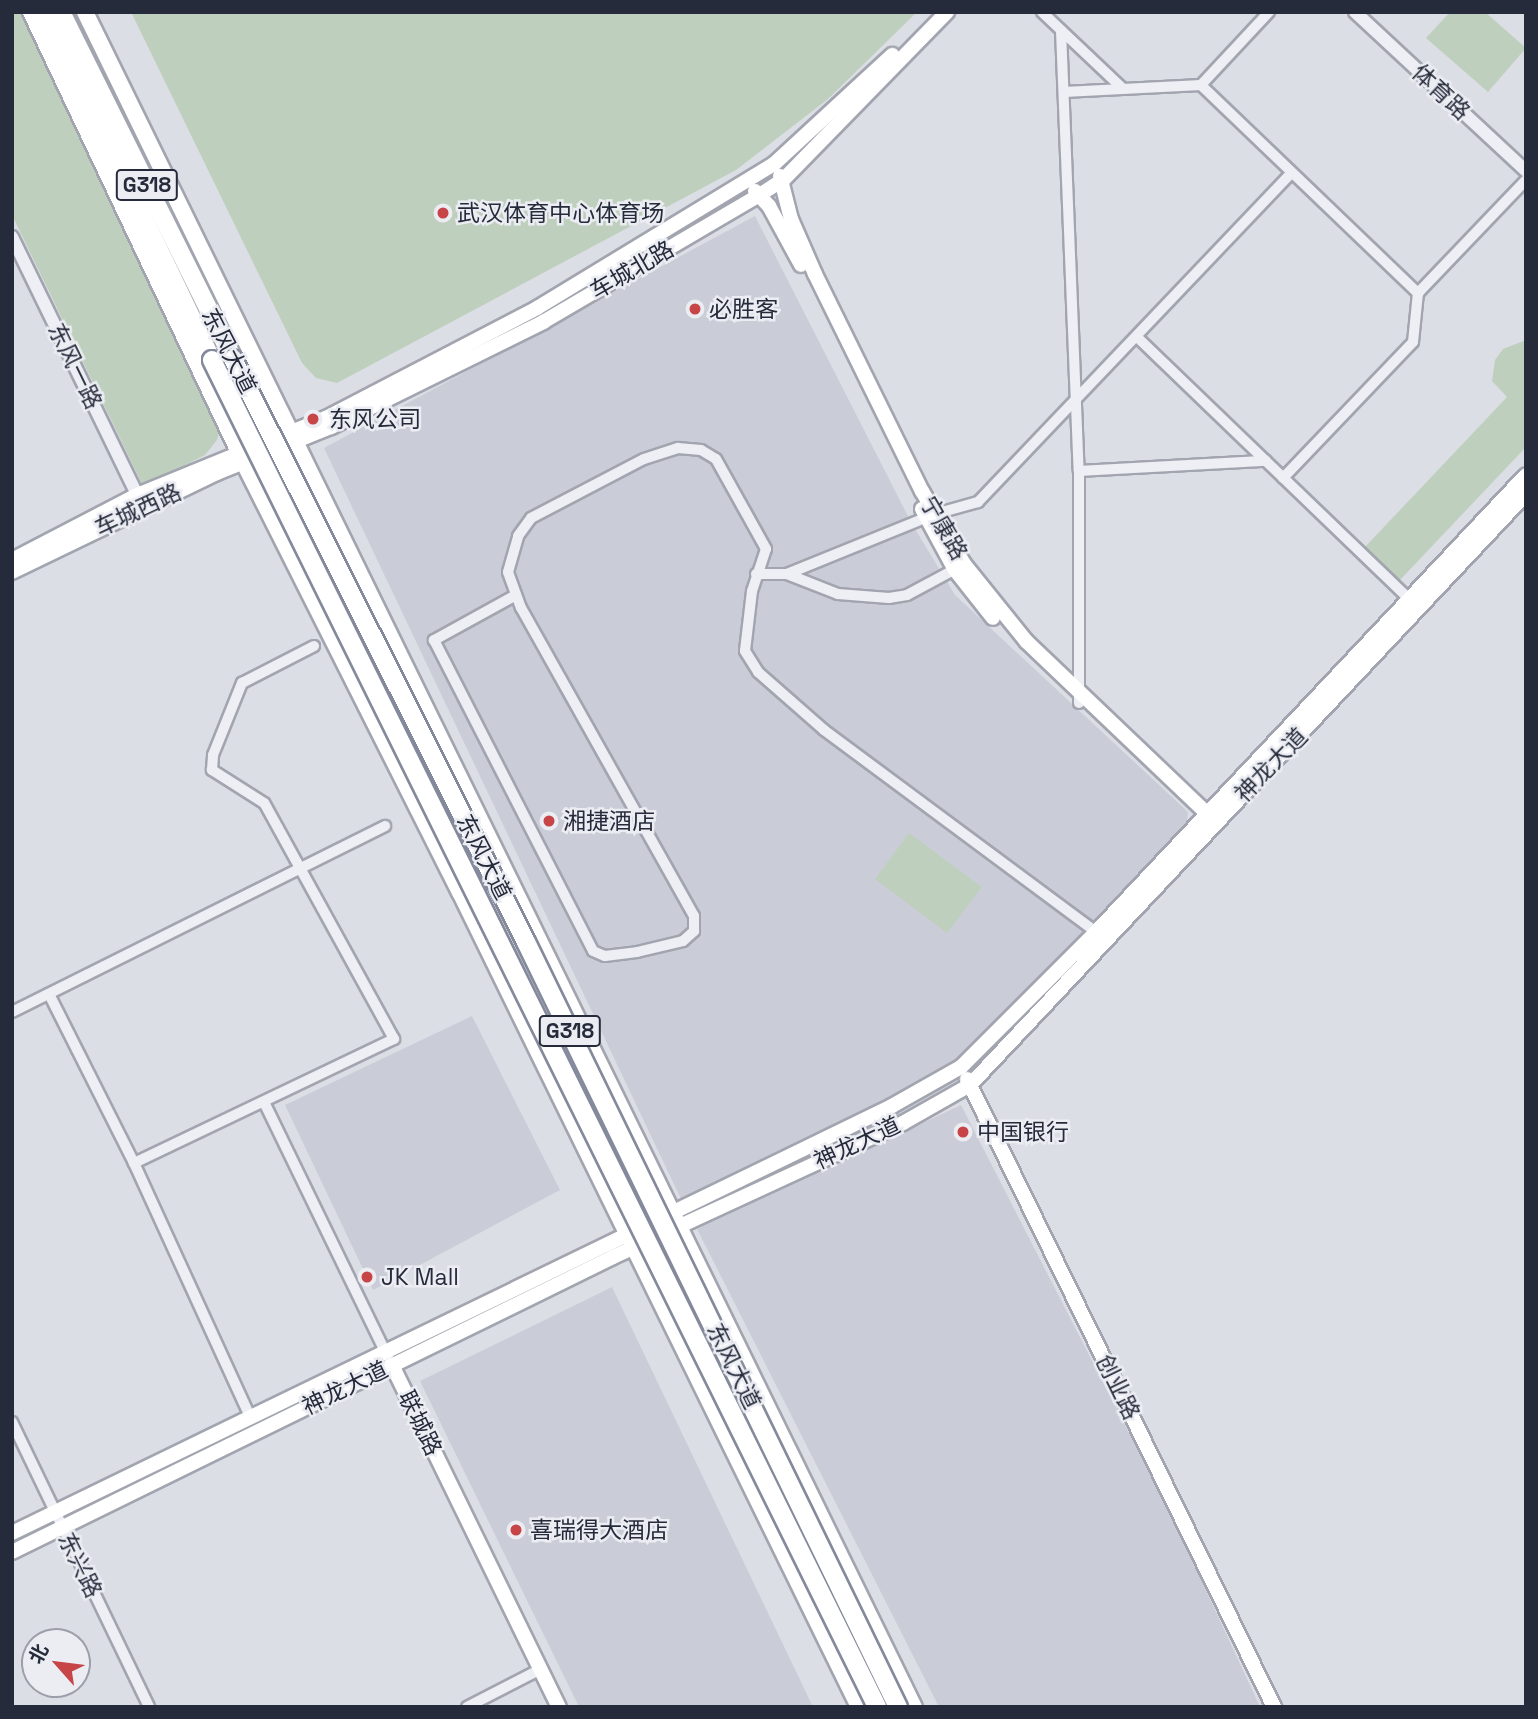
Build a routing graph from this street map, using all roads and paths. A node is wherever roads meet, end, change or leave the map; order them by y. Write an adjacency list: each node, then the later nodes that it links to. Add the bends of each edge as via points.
1 (31, 12): 27 (main road)
2 (45, 12): 70 (highway, 东风大道 / G318, bridge, via 260,461)
3 (61, 12): 71 (highway, 东风大道 / G318, bridge, via 526,942)
4 (85, 12): 25 (main road, via 244,346)
5 (936, 12): 14 (main road, 车城北路)
6 (947, 12): 17 (main road, 车城北路)
7 (1042, 12): 10 (street)
8 (1269, 12): 11 (street)
9 (1355, 12): 15 (street, 体育路)
10 (1061, 30): 12 (street); 13 (street)
11 (1201, 85): 12 (street); 16 (street)
12 (1121, 87): 13 (street)
13 (1064, 92): 24 (street)
14 (774, 164): 17 (main road, 宁康路); 19 (main road, 车城北路)
15 (1526, 171)
16 (1291, 173): 22 (street); 23 (street)
17 (783, 180): 20 (main road, 车城北路); 34 (main road, 宁康路, via 786,206 815,274)
18 (1526, 180): 22 (street)
19 (750, 181): 20 (main road); 25 (main road, 车城北路, via 537,308)
20 (758, 197): 25 (main road, 车城北路, via 543,322); 34 (main road, via 786,234)
21 (12, 237): 33 (street, 东风一路)
22 (1418, 293): 31 (street, via 1413,342)
23 (1137, 337): 24 (street); 28 (street)
24 (1077, 400): 29 (street); 34 (street, via 978,502)
25 (293, 437): 26 (main road, 车城北路); 54 (main road)
26 (263, 448): 27 (main road, 车城西路)
27 (242, 457): 33 (main road, 车城西路); 37 (main road, 车城西路); 56 (main road)
28 (1266, 461): 29 (street); 31 (street)
29 (1079, 471): 43 (street)
30 (1526, 475): 41 (main road, 神龙大道)
31 (1283, 478): 41 (street)
32 (1526, 494): 44 (main road, 神龙大道)
33 (137, 495): 35 (main road, 车城西路)
34 (930, 516): 36 (main road, 宁康路); 39 (street)
35 (12, 559)
36 (960, 567): 39 (street, via 907,595 890,598 838,594); 43 (main road, 宁康路)
37 (12, 572)
38 (756, 574): 39 (street); 40 (street, via 766,549 729,477 716,459 701,450 678,447 644,459 531,518 518,536 508,572); 47 (street, via 745,651 758,671 824,730)
39 (787, 574)
40 (516, 595): 40 (street, via 694,916 694,931 683,941 637,953 605,956 593,951 434,640)
41 (1410, 600): 44 (main road, 神龙大道)
42 (314, 646): 46 (street, via 242,683 213,755 212,770 264,803)
43 (1079, 698): 44 (main road, 宁康路)
44 (1209, 821): 47 (main road, 神龙大道); 51 (main road, 神龙大道)
45 (385, 826): 46 (street)
46 (303, 867): 48 (street); 52 (street, via 394,1039)
47 (1096, 932): 50 (main road, 神龙大道)
48 (49, 994): 49 (street); 53 (street)
49 (12, 1012)
50 (961, 1067): 51 (main road, 创业路); 54 (main road, 神龙大道, via 892,1106)
51 (970, 1085): 55 (main road, 神龙大道, via 903,1123); 73 (main road, 创业路)
52 (264, 1102): 53 (street); 58 (street, 联城路)
53 (134, 1163): 59 (street)
54 (670, 1212): 55 (main road); 56 (main road, 神龙大道)
55 (677, 1227): 57 (main road, 神龙大道); 72 (main road)
56 (627, 1231): 57 (main road); 58 (main road, 神龙大道)
57 (635, 1247): 58 (main road, 神龙大道); 69 (main road)
58 (389, 1359): 59 (main road, 神龙大道); 62 (main road, 神龙大道); 65 (main road, 联城路)
59 (250, 1416): 61 (main road, 神龙大道)
60 (12, 1422): 61 (street, 东兴路)
61 (55, 1512): 62 (street, 东兴路); 63 (main road, 神龙大道)
62 (62, 1527): 64 (main road, 神龙大道); 66 (street, 东兴路)
63 (12, 1533)
64 (12, 1552)
65 (541, 1669): 67 (street); 68 (main road, 联城路)
66 (149, 1707)
67 (467, 1707)
68 (559, 1707)
69 (859, 1707)
70 (877, 1707)
71 (898, 1707)
72 (914, 1707)
73 (1274, 1707)

